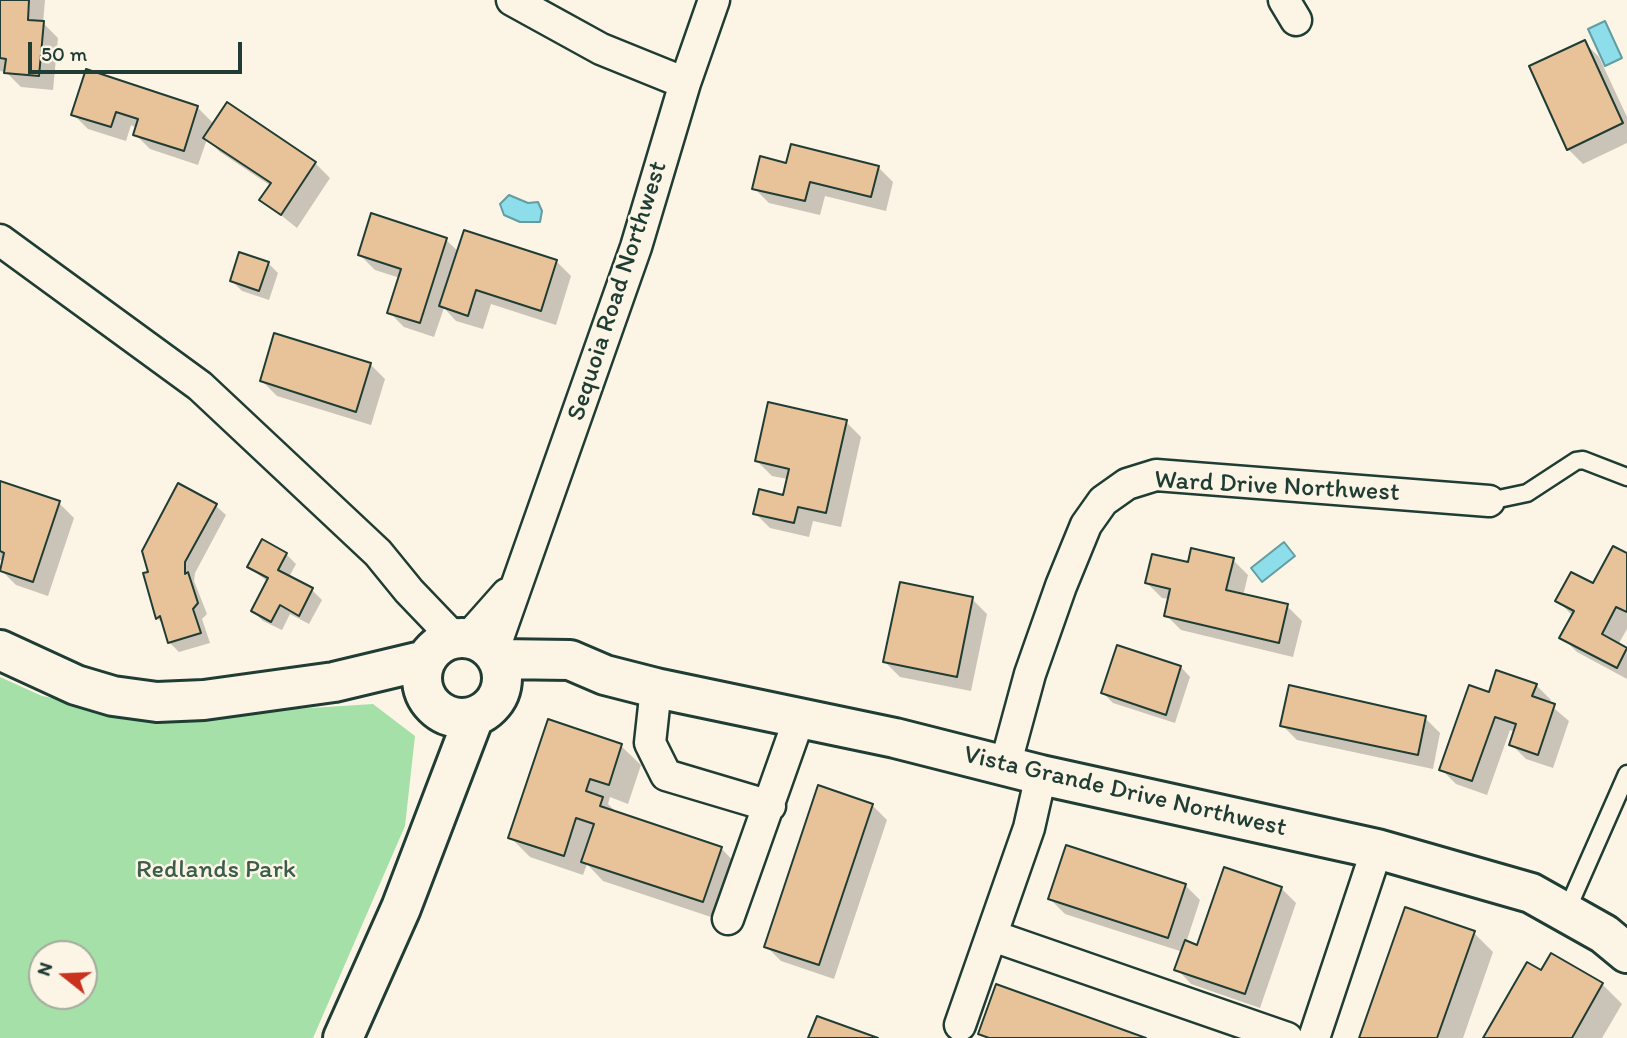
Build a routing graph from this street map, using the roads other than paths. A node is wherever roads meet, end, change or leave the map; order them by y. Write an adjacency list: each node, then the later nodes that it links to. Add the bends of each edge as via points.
1 (512, 0): 3 (street, via 601,49)
2 (714, 0): 3 (street, Sequoia Road Northwest)
3 (685, 83): 8 (street, Sequoia Road Northwest, via 636,247 519,581)
4 (0, 240): 8 (street, via 200,386 378,553)
5 (1627, 477): 6 (lane, via 1576,461 1527,494)
6 (1489, 501): 11 (street, Ward Drive Northwest, via 1156,475 1127,484 1102,501 1086,525 1060,586 1030,674)
7 (0, 650): 8 (street, Vista Grande Drive Northwest, via 76,685 157,702)
8 (461, 671): 9 (street, Vista Grande Drive Northwest, via 605,675); 20 (street, Sequoia Road Northwest, via 431,827)
9 (656, 688): 10 (street, Vista Grande Drive Northwest); 13 (street, via 650,743 666,775)
10 (799, 719): 11 (street, Vista Grande Drive Northwest); 13 (street)
11 (1023, 771): 14 (street, Vista Grande Drive Northwest); 17 (street, Ward Drive Northwest, via 1029,828)
12 (1627, 774): 15 (lane)
13 (769, 806): 16 (street)
14 (1377, 849): 15 (street, Vista Grande Drive Northwest, via 1531,893); 22 (street)
15 (1567, 911): 18 (street, Vista Grande Drive Northwest)
16 (728, 919)
17 (993, 936): 19 (street, Ward Drive Northwest); 21 (street)
18 (1627, 953)
19 (960, 1025)
20 (343, 1038)
21 (1287, 1038)
22 (1314, 1038)

